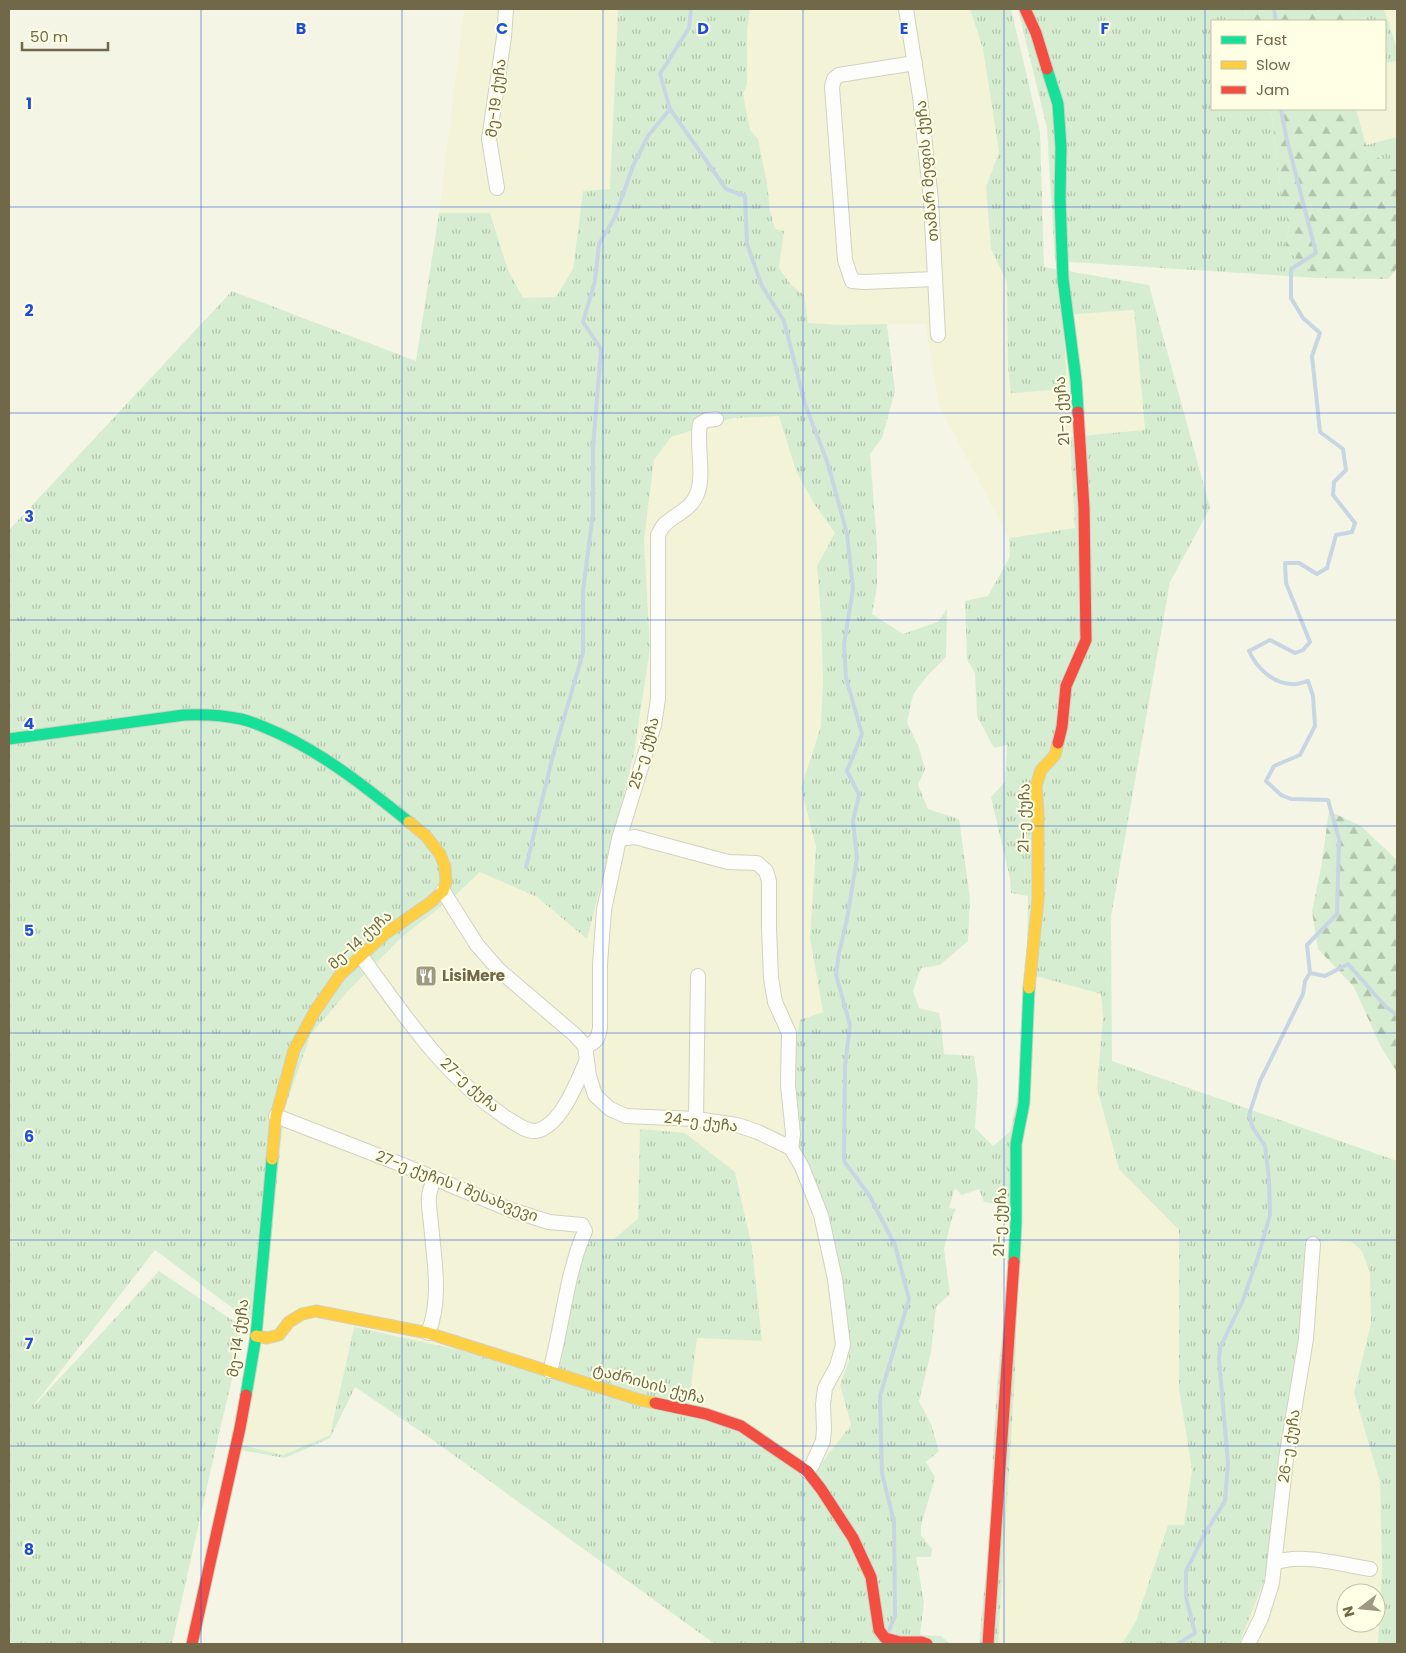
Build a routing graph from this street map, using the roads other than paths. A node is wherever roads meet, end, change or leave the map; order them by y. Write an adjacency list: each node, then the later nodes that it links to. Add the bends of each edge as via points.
1 (506, 9): 5 (street, მე-19 ქუჩა, via 489,139)
2 (906, 9): 4 (street, თამარ მეფის ქუჩა)
3 (1025, 9): 29 (street, 21-ე ქუჩა, via 1036,32 1058,104 1063,279 1076,380 1083,498 1086,640 1066,686 1062,727 1055,755 1041,770 1036,786 1038,900 1030,973 1024,1103 1016,1144 1011,1319)
4 (915, 63): 6 (street, თამარ მეფის ქუჩა, via 931,201); 6 (street, via 834,78 832,87 845,260 852,281)
5 (497, 188)
6 (935, 279): 7 (street, თამარ მეფის ქუჩა)
7 (938, 335)
8 (716, 419): 10 (street, 25-ე ქუჩა, via 700,424 698,494 687,510 663,526 658,535 658,699 654,725)
9 (9, 739): 11 (street, via 184,715 208,714 263,726 326,759 426,836 440,854 445,867)
10 (619, 839): 14 (street, 25-ე ქუჩა, via 601,937 598,1038); 18 (street, via 636,836 728,862 757,863 766,870 771,978 776,1002 789,1033)
11 (443, 891): 12 (street, მე-14 ქუჩა); 14 (street, via 477,945 499,970)
12 (361, 956): 15 (street, 27-ე ქუჩა, via 448,1070 491,1107 528,1130 537,1131 559,1115); 16 (street, მე-14 ქუჩა, via 340,976 315,1011 294,1050)
13 (698, 976): 17 (street)
14 (585, 1046): 15 (street, 24-ე ქუჩა)
15 (586, 1062): 17 (street, 24-ე ქუჩა, via 595,1095 610,1109 626,1116)
16 (276, 1116): 19 (street, 27-ე ქუჩის I შესახვევი); 22 (street, მე-14 ქუჩა)
17 (696, 1119): 18 (street, 24-ე ქუჩა, via 737,1125)
18 (791, 1148): 24 (street, via 821,1215 835,1279 843,1345 826,1388 823,1441)
19 (434, 1178): 21 (street, via 428,1203 436,1290 433,1321); 23 (street, 27-ე ქუჩის I შესახვევი, via 511,1210 549,1222 585,1227 572,1268)
20 (1314, 1244): 25 (street, 26-ე ქუჩა, via 1306,1339 1286,1459)
21 (428, 1332): 22 (street, ტაძრისის ქუჩა, via 316,1312 302,1314 289,1322 279,1335); 23 (street, ტაძრისის ქუჩა)
22 (256, 1336): 27 (street, მე-14 ქუჩა, via 240,1428)
23 (550, 1371): 24 (street, ტაძრისის ქუჩა, via 640,1400 706,1414 741,1426)
24 (807, 1472): 28 (street, ტაძრისის ქუჩა, via 853,1538 871,1577 879,1630 885,1638)
25 (1275, 1563): 26 (street, via 1285,1558 1303,1558); 30 (street, 26-ე ქუჩა, via 1264,1609)
26 (1370, 1569)
27 (192, 1644)
28 (927, 1644)
29 (988, 1644)
30 (1248, 1644)

